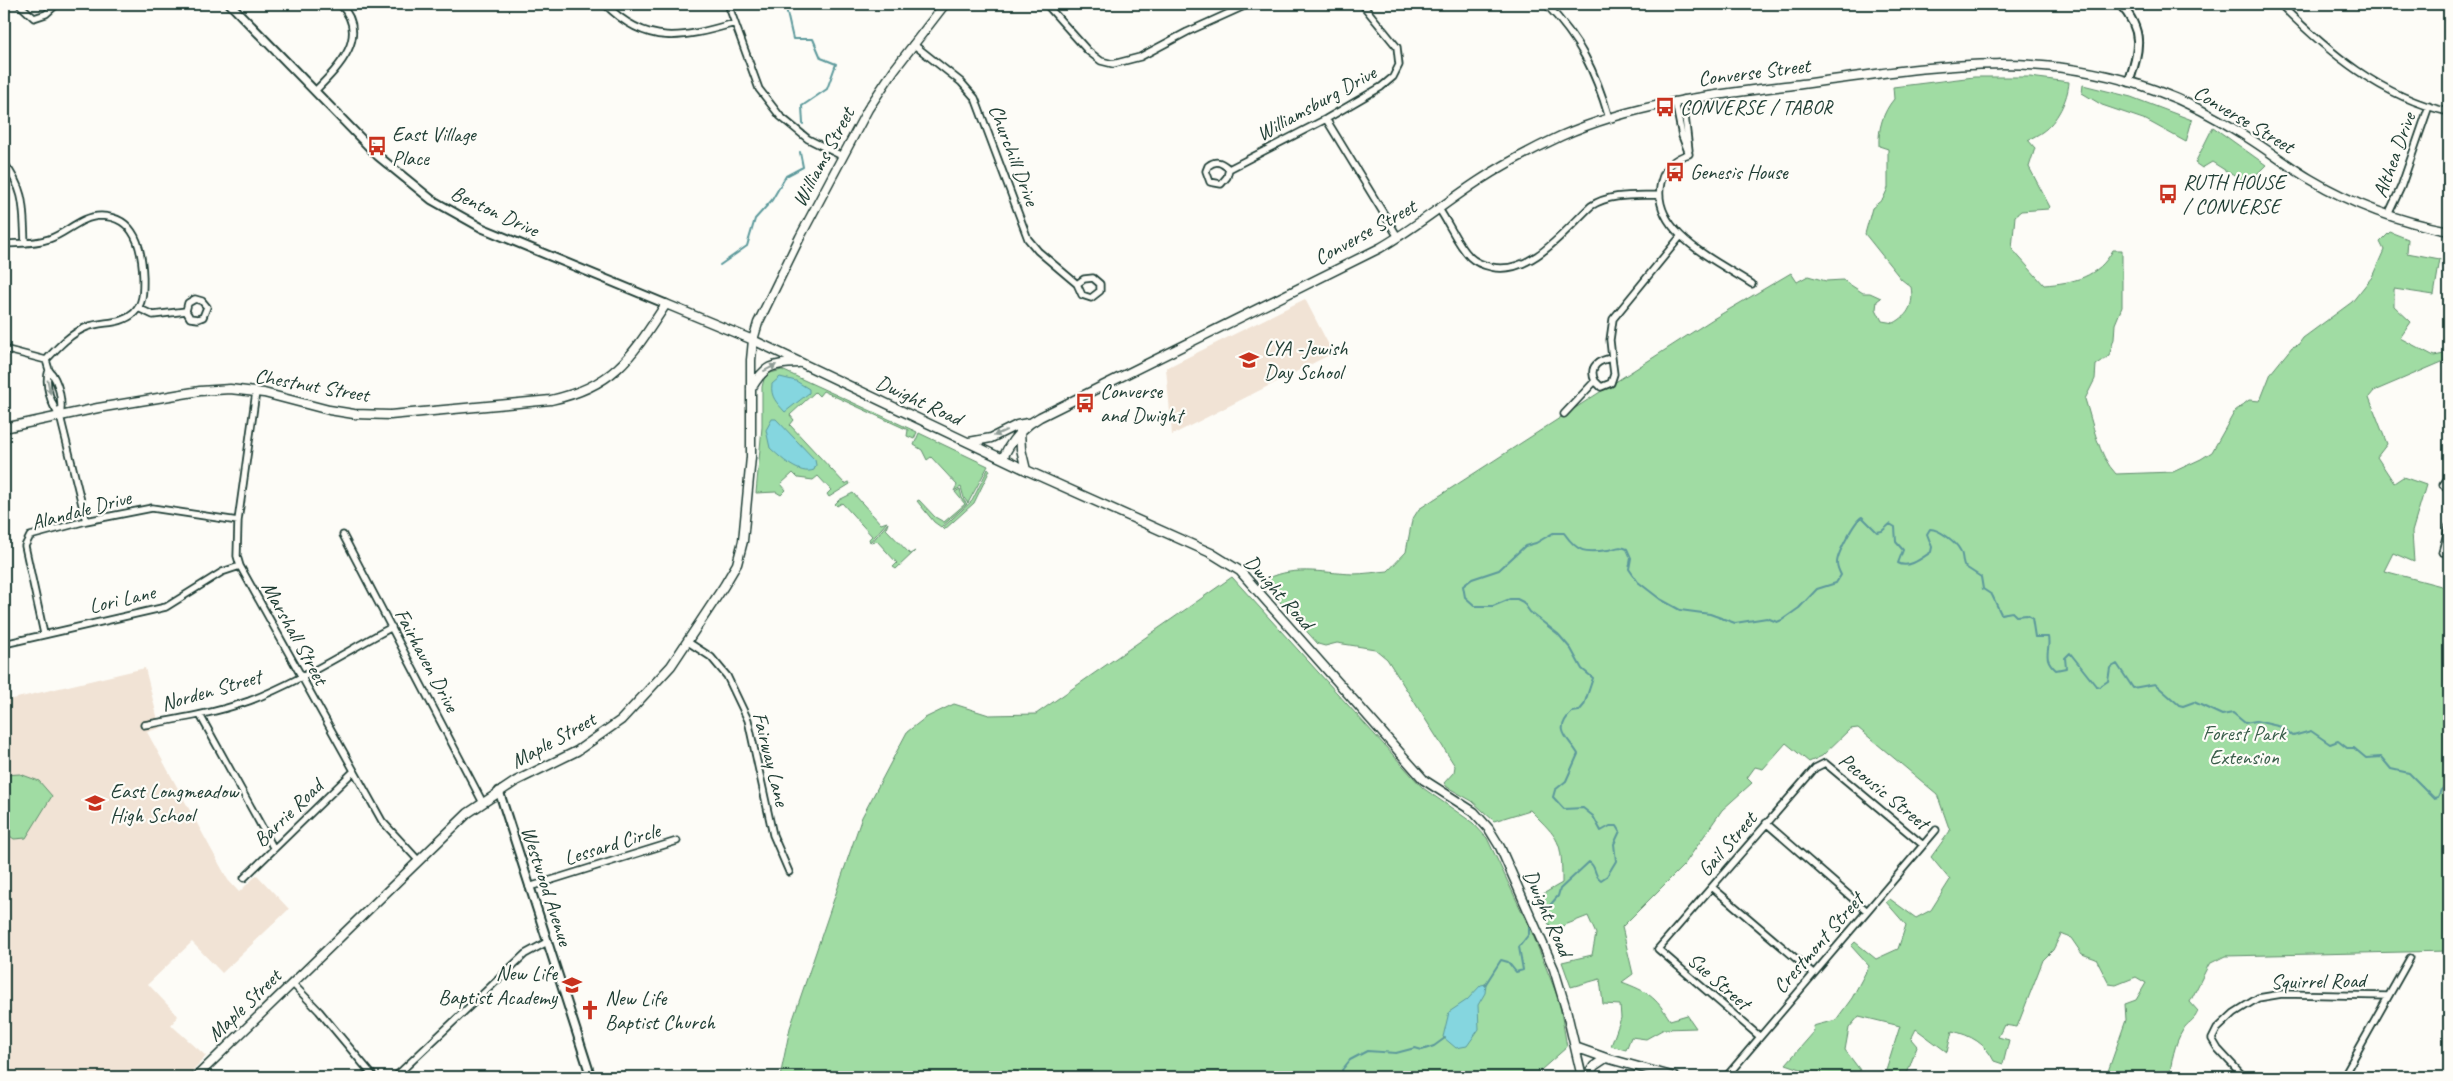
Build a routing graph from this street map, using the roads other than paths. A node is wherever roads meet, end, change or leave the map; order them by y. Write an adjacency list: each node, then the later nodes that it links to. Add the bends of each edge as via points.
1 (19, 4): 2 (street, via 34,18 46,14)
2 (57, 4)
3 (230, 4): 19 (street, Benton Drive)
4 (340, 4): 19 (street, via 351,26 349,50 337,70)
5 (606, 4): 16 (street, via 628,23 659,36 691,35)
6 (728, 4): 16 (street)
7 (945, 4): 17 (main road, Williams Street)
8 (1046, 4): 9 (street, via 1096,58 1117,64 1140,57)
9 (1250, 4)
10 (1362, 4): 24 (street, Williamsburg Drive, via 1397,47 1397,71 1387,83)
11 (1546, 4): 15 (street)
12 (1558, 4): 15 (street)
13 (2120, 4): 18 (street, via 2130,15 2138,34 2138,53)
14 (2280, 4): 21 (street, via 2323,46 2351,67 2390,90)
15 (1552, 10): 23 (street, via 1566,24 1585,54)
16 (735, 23): 25 (street, via 759,89 780,116 808,139)
17 (913, 44): 25 (main road, Williams Street, via 868,109); 36 (street, Churchill Drive, via 973,95 1028,239)
18 (2129, 82): 20 (main road, Converse Street, via 2054,66 1979,63); 30 (main road, Converse Street, via 2205,112 2310,179)
19 (315, 91): 38 (street, Benton Drive, via 386,164 450,211 482,228)
20 (1679, 100): 23 (main road, Converse Street); 28 (street, via 1689,135 1689,154 1676,158 1668,166)
21 (2429, 106): 22 (street); 30 (street, Althea Drive)
22 (2449, 112)
23 (1610, 118): 29 (main road, Converse Street, via 1533,150)
24 (1326, 119): 27 (street, Williamsburg Drive); 32 (street)
25 (842, 156): 41 (main road, Williams Street, via 797,243)
26 (4, 163): 34 (street, via 22,193)
27 (1229, 169): 27 (street, Williamsburg Drive, via 1226,180 1218,185 1210,182 1206,171 1216,162)
28 (1658, 195): 29 (street, via 1616,197 1599,202 1533,258 1520,266 1507,268 1493,268 1475,262 1463,249); 33 (street, via 1668,221)
29 (1439, 209): 32 (main road, Converse Street)
30 (2388, 215): 31 (main road, Converse Street)
31 (2449, 231)
32 (1398, 237): 51 (main road, Converse Street)
33 (1680, 237): 37 (street); 43 (street, via 1613,319)
34 (25, 243): 35 (street); 39 (street, via 51,238 96,216 114,218 123,223 134,234 142,256 143,296)
35 (4, 244)
36 (1077, 284): 36 (street, Churchill Drive, via 1085,298 1093,298 1100,291 1100,284 1093,278 1084,278)
37 (1752, 284)
38 (666, 304): 41 (main road, Dwight Road); 48 (main road, Chestnut Street, via 629,358 608,377 576,395 390,415 354,414)
39 (138, 308): 40 (street, via 153,315); 44 (street, via 123,320 81,330)
40 (186, 311)
41 (753, 340): 45 (main road, Dwight Road); 47 (main road, Maple Street)
42 (4, 349): 44 (street)
43 (1612, 358): 46 (street, via 1596,363 1592,372); 46 (street, via 1614,374 1611,383 1601,386)
44 (46, 360): 50 (street, via 55,378 61,403)
45 (801, 363): 47 (main road, one-way to 45, via 769,367); 54 (main road, Dwight Road)
46 (1595, 381): 49 (street)
47 (750, 391): 67 (main road, Maple Street, via 751,457 741,554)
48 (256, 392): 50 (main road, Chestnut Street, via 230,389 200,391); 60 (street, Marshall Street)
49 (1564, 414)
50 (60, 416): 52 (main road, Chestnut Street); 59 (street)
51 (1031, 422): 53 (main road, Converse Street); 54 (main road, one-way to 54, via 991,438)
52 (4, 428)
53 (1020, 432): 55 (main road, Converse Street); 56 (main road)
54 (969, 442): 55 (main road, Dwight Road)
55 (1002, 458): 56 (main road, Dwight Road)
56 (1026, 470): 94 (main road, Dwight Road, via 1211,553 1233,566 1251,582 1304,647 1424,780 1479,817 1500,847 1548,955)
57 (2449, 477): 58 (street, via 2443,485)
58 (2449, 489)
59 (86, 521): 60 (street, Alandale Drive, via 152,508); 66 (street, Alandale Drive, via 30,536 25,546)
60 (238, 521): 64 (street, Marshall Street)
61 (2449, 526): 63 (street, via 2442,552)
62 (343, 535): 65 (street, Fairhaven Drive)
63 (2449, 554)
64 (240, 566): 66 (street, Lori Lane, via 222,572 166,607); 69 (street, Marshall Street)
65 (392, 627): 69 (street, Norden Street); 75 (street, Fairhaven Drive)
66 (44, 634): 68 (street, Lori Lane)
67 (688, 642): 74 (main road, Maple Street, via 621,720 577,751); 82 (street, Fairway Lane, via 711,657 727,676 748,720 773,835)
68 (4, 644)
69 (300, 677): 70 (street, Norden Street, via 246,702); 73 (street, Marshall Street)
70 (200, 715): 71 (street, Norden Street); 80 (street)
71 (144, 725)
72 (1823, 763): 76 (street, Gail Street); 79 (street, Pecousic Street, via 1832,767)
73 (353, 772): 80 (street, Barrie Road); 81 (street, Marshall Street, via 382,822)
74 (499, 791): 75 (main road, Maple Street); 84 (street, Westwood Avenue)
75 (482, 802): 81 (main road, Maple Street)
76 (1766, 823): 85 (street, Gail Street); 86 (street)
77 (1936, 830): 79 (street, Crestmont Street)
78 (677, 841): 84 (street, Lessard Circle)
79 (1924, 845): 86 (street, Crestmont Street)
80 (274, 849): 83 (street, Barrie Road)
81 (418, 860): 91 (main road, Maple Street)
82 (789, 872)
83 (244, 878)
84 (529, 887): 87 (street, Westwood Avenue)
85 (1712, 887): 88 (street, Gail Street); 90 (street)
86 (1867, 911): 90 (street, Crestmont Street)
87 (547, 942): 98 (street, via 526,954); 99 (street, Westwood Avenue)
88 (1658, 949): 93 (street, Sue Street)
89 (2410, 958): 92 (street)
90 (1813, 973): 93 (street, Crestmont Street)
91 (292, 983): 96 (main road, Maple Street); 97 (street)
92 (2388, 996): 104 (street, Squirrel Road, via 2271,996 2250,1001 2215,1031 2212,1041); 105 (street)
93 (1759, 1036): 103 (street, Crestmont Street)
94 (1575, 1047): 95 (main road); 100 (main road, Dwight Road)
95 (1606, 1058): 101 (main road, via 1594,1066); 102 (main road)
96 (196, 1077)
97 (374, 1077)
98 (396, 1077)
99 (591, 1077)
100 (1582, 1077)
101 (1587, 1077)
102 (1675, 1077)
103 (1726, 1077)
104 (2244, 1077)
105 (2343, 1077)

